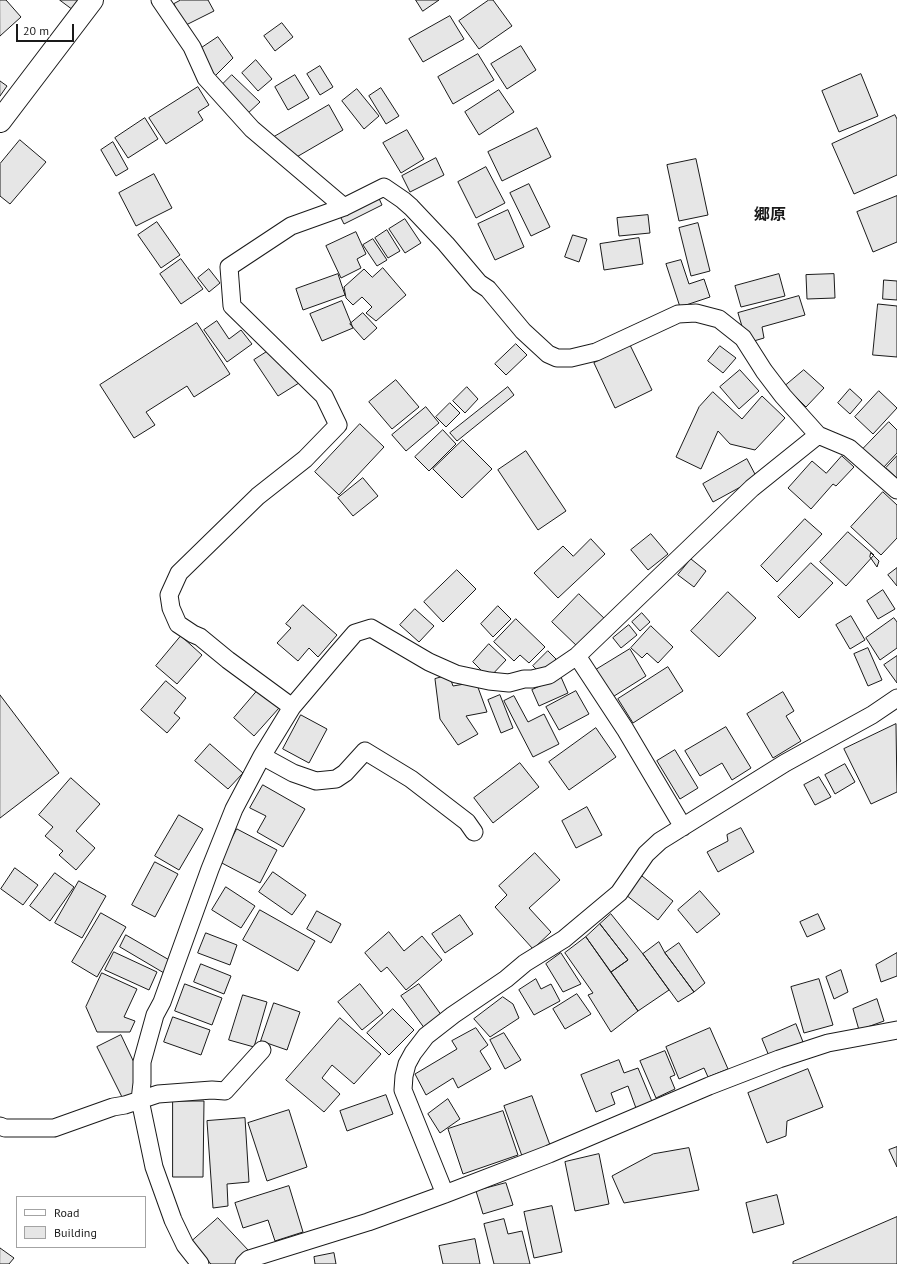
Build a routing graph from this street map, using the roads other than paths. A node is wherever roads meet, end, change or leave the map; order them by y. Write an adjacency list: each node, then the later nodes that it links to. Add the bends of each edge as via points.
1 (92, 0): 3 (highway)
2 (160, 0): 4 (street, via 192,47 206,78 252,129)
3 (0, 121)
4 (344, 207): 5 (street, via 384,187 403,200 446,244 478,283 488,289 523,331 548,354 557,358 571,358 596,352 678,314 696,314 720,319 743,338 783,396); 9 (street, via 292,226 229,267 232,306 324,396 338,425 305,459 258,496 179,573 169,595 170,608 178,624 200,637)
5 (818, 435): 6 (street, via 849,448); 7 (street, via 752,488)
6 (897, 490)
7 (577, 656): 9 (street, via 549,675 509,683 489,681 456,674 429,662 371,628 356,634); 11 (street, via 625,729)
8 (897, 698): 11 (street, via 872,715 785,763)
9 (292, 707): 10 (street)
10 (262, 756): 12 (street, via 293,773 316,781 336,779 365,751 411,778 467,822); 15 (street, via 234,809 155,1015 142,1062)
11 (683, 827): 17 (street, via 660,841 646,854 620,893 564,939 525,963 426,1036 413,1053 407,1064 403,1090)
12 (474, 832)
13 (897, 1030): 17 (street, via 828,1043 779,1059)
14 (262, 1050): 15 (street, via 225,1091 158,1094)
15 (140, 1100): 16 (street, via 54,1128); 18 (street, via 154,1167 173,1220 185,1245)
16 (0, 1126)
17 (445, 1194): 19 (street, via 368,1222 249,1259)
18 (200, 1264)
19 (244, 1264)

